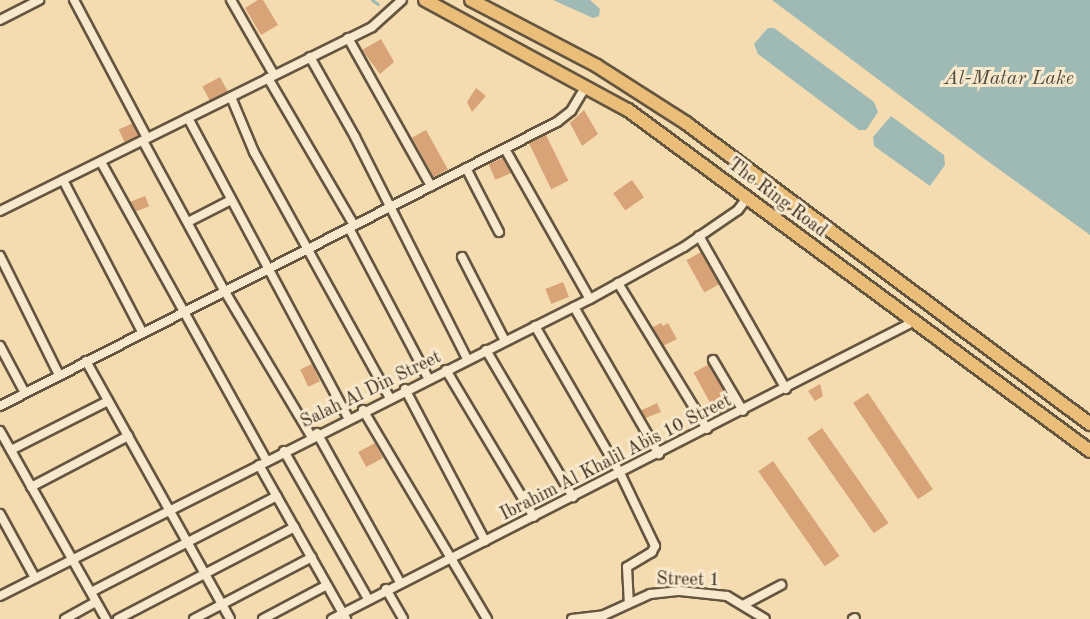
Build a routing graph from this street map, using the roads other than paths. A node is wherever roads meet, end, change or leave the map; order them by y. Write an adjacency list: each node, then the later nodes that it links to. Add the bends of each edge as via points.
1 (39, 0): 7 (street)
2 (74, 0): 15 (street)
3 (231, 0): 11 (street)
4 (402, 0): 9 (street, via 381,21)
5 (425, 0): 12 (main road, The Ring Road)
6 (471, 0): 59 (main road, The Ring Road, via 597,66 686,123)
7 (28, 2): 8 (street)
8 (0, 20)
9 (348, 38): 10 (street); 20 (street)
10 (310, 57): 11 (street); 23 (street, via 355,136)
11 (271, 77): 13 (street); 26 (street)
12 (586, 86): 16 (street, via 571,111 557,122); 21 (main road, The Ring Road, via 628,110)
13 (231, 97): 14 (street); 29 (street, via 250,145)
14 (188, 118): 15 (street); 22 (street)
15 (145, 140): 17 (street); 25 (street)
16 (505, 149): 18 (street); 35 (street)
17 (102, 162): 19 (street); 37 (street)
18 (466, 168): 20 (street); 27 (street)
19 (63, 180): 24 (street); 40 (street)
20 (431, 186): 23 (street)
21 (747, 198): 28 (street, Salah Al Din Street, via 738,210); 38 (main road, The Ring Road)
22 (231, 200): 25 (street); 32 (street)
23 (389, 208): 26 (street); 44 (street)
24 (0, 211)
25 (188, 222): 34 (street)
26 (351, 226): 29 (street); 49 (street)
27 (499, 232)
28 (699, 236): 33 (street, Salah Al Din Street); 51 (street)
29 (306, 249): 32 (street); 53 (street)
30 (0, 256): 48 (street)
31 (462, 257): 41 (street)
32 (267, 268): 34 (street); 58 (street)
33 (618, 283): 35 (street, Salah Al Din Street); 60 (street)
34 (224, 290): 37 (street); 62 (street)
35 (590, 298): 36 (street, Salah Al Din Street)
36 (574, 307): 39 (street, Salah Al Din Street); 67 (street)
37 (182, 311): 40 (street); 68 (street)
38 (913, 322): 51 (street, Ibrahim Al Khalil Abis 10 Street); 66 (main road, The Ring Road)
39 (535, 326): 41 (street, Salah Al Din Street); 70 (street)
40 (142, 332): 46 (street)
41 (505, 341): 43 (street, Salah Al Din Street)
42 (0, 346): 52 (street)
43 (486, 350): 44 (street, Salah Al Din Street); 73 (street)
44 (468, 359): 47 (street, Salah Al Din Street)
45 (713, 360): 57 (street)
46 (86, 361): 48 (street); 54 (street)
47 (446, 370): 49 (street, Salah Al Din Street); 76 (street)
48 (59, 375): 52 (street)
49 (428, 378): 50 (street, Salah Al Din Street)
50 (405, 389): 53 (street, Salah Al Din Street); 78 (street)
51 (786, 389): 57 (street, Ibrahim Al Khalil Abis 10 Street)
52 (26, 393): 55 (street)
53 (389, 397): 56 (street, Salah Al Din Street)
54 (108, 401): 63 (street); 64 (street)
55 (0, 406)
56 (363, 410): 58 (street, Salah Al Din Street); 81 (street)
57 (743, 411): 60 (street, Ibrahim Al Khalil Abis 10 Street)
58 (348, 418): 62 (street, Salah Al Din Street)
59 (1090, 424)
60 (707, 429): 67 (street, Ibrahim Al Khalil Abis 10 Street)
61 (0, 431): 64 (street)
62 (314, 435): 65 (street, Salah Al Din Street); 85 (street)
63 (128, 436): 71 (street); 74 (street)
64 (11, 450): 71 (street)
65 (284, 451): 68 (street, Salah Al Din Street); 91 (street)
66 (1090, 451)
67 (659, 454): 70 (street, Ibrahim Al Khalil Abis 10 Street)
68 (267, 461): 69 (street, Salah Al Din Street)
69 (259, 465): 72 (street); 74 (street, Salah Al Din Street)
70 (620, 473): 73 (street, Ibrahim Al Khalil Abis 10 Street); 92 (street, via 655,546 627,567)
71 (31, 487): 82 (street)
72 (277, 496): 77 (street); 79 (street)
73 (573, 497): 76 (street, Ibrahim Al Khalil Abis 10 Street)
74 (168, 509): 79 (street); 82 (street, Salah Al Din Street)
75 (0, 514): 84 (street)
76 (534, 517): 78 (street, Ibrahim Al Khalil Abis 10 Street)
77 (295, 527): 80 (street); 83 (street)
78 (485, 541): 81 (street, Ibrahim Al Khalil Abis 10 Street)
79 (188, 543): 83 (street); 89 (street)
80 (312, 557): 86 (street); 95 (street)
81 (449, 559): 85 (street, Ibrahim Al Khalil Abis 10 Street); 106 (street)
82 (72, 560): 84 (street, Salah Al Din Street); 89 (street)
83 (205, 575): 95 (street); 100 (street)
84 (35, 578): 90 (street, Salah Al Din Street)
85 (400, 582): 88 (street, Ibrahim Al Khalil Abis 10 Street)
86 (327, 585): 96 (street); 103 (street)
87 (781, 585): 94 (street)
88 (386, 589): 91 (street, Ibrahim Al Khalil Abis 10 Street); 105 (street)
89 (91, 592): 93 (street)
90 (0, 596)
91 (368, 598): 96 (street, Ibrahim Al Khalil Abis 10 Street)
92 (629, 601): 94 (street, Street 1, via 664,592 696,592 727,596); 97 (street, Street 1)
93 (96, 602): 98 (street); 99 (street)
94 (745, 604): 108 (street, Street 1)
95 (222, 605): 101 (street); 102 (street)
96 (345, 616): 104 (street, Ibrahim Al Khalil Abis 10 Street)
97 (605, 617): 107 (street, Street 1)
98 (65, 619)
99 (106, 619)
100 (118, 619)
101 (194, 619)
102 (230, 619)
103 (263, 619)
104 (332, 619)
105 (403, 619)
106 (487, 619)
107 (572, 619)
108 (765, 619)

